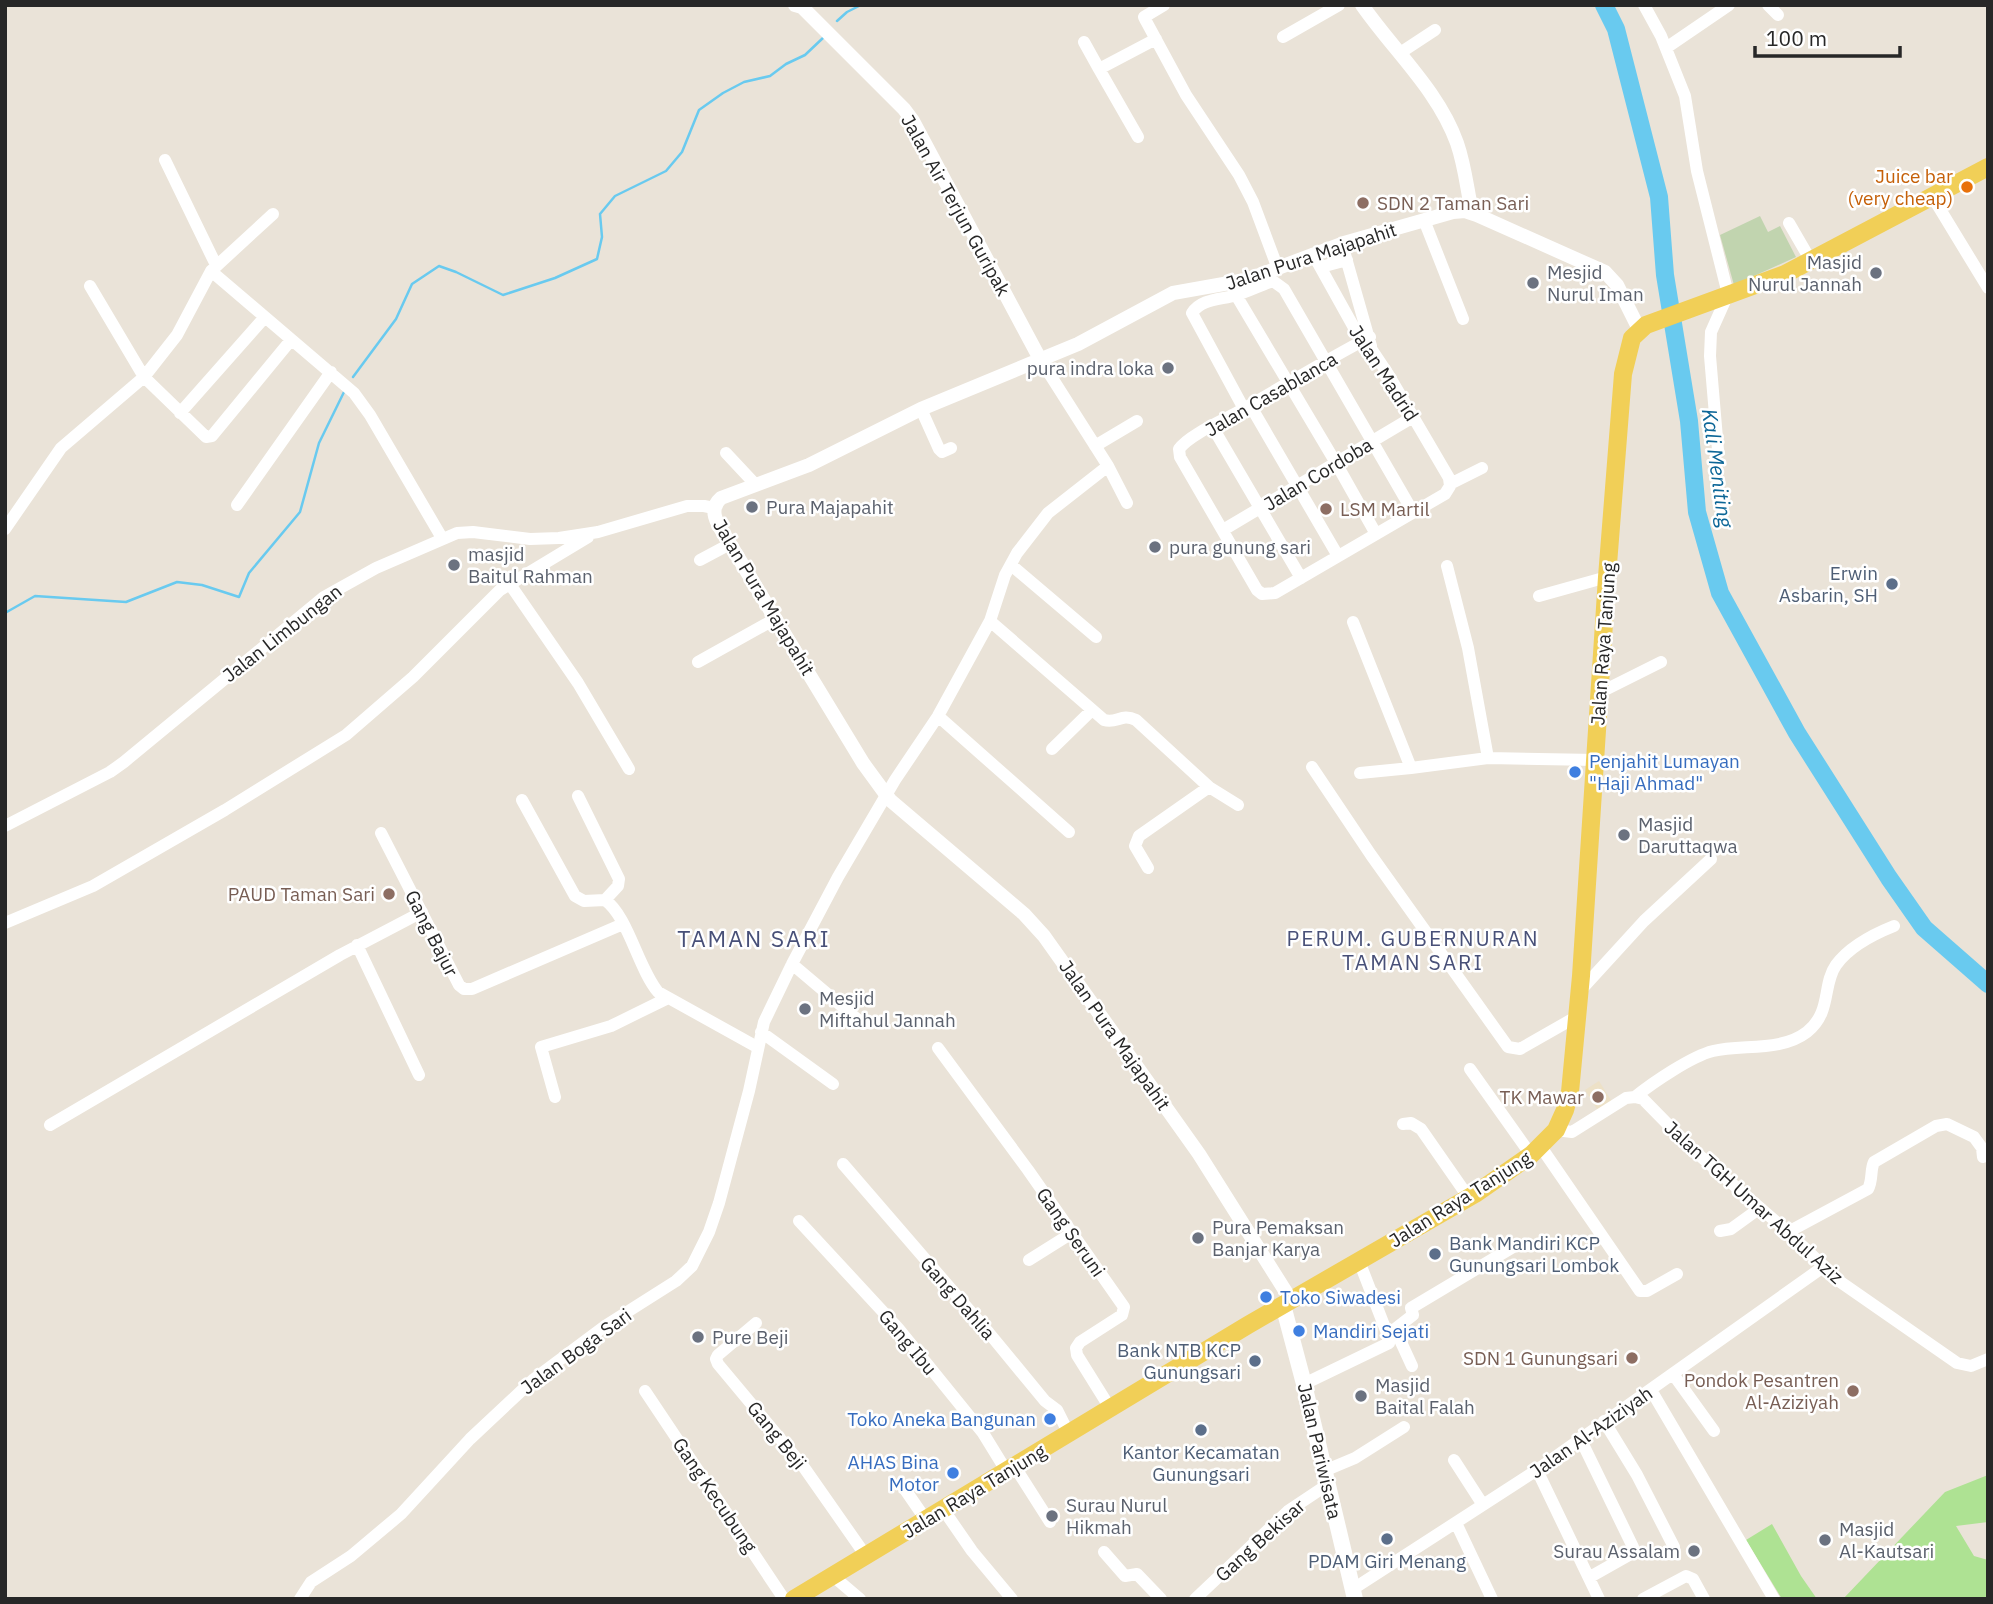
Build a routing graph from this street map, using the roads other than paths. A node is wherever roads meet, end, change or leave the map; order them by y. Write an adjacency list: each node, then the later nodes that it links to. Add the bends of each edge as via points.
1 (795, 5): 39 (street, Jalan Air Terjun Guripak, via 802,6 913,121)
2 (1138, 5): 8 (street)
3 (1164, 5): 8 (street)
4 (1339, 5): 10 (street)
5 (1362, 5): 14 (street)
6 (1644, 5): 13 (street)
7 (1728, 5): 13 (street)
8 (1144, 17): 11 (street)
9 (1435, 30): 14 (street)
10 (1283, 37)
11 (1156, 39): 15 (street); 29 (street, via 1186,95 1247,188)
12 (1084, 42): 15 (street)
13 (1665, 48): 32 (street, via 1685,96 1696,172)
14 (1400, 53): 20 (street, via 1452,129)
15 (1099, 69): 16 (street)
16 (1138, 137)
17 (165, 160): 28 (street)
18 (1988, 167): 19 (main road)
19 (1932, 196): 27 (main road); 31 (street)
20 (1472, 212): 22 (street, Jalan Pura Majapahit); 36 (street, via 1605,272 1617,285)
21 (273, 214): 28 (street)
22 (1424, 220): 24 (street, Jalan Pura Majapahit); 35 (street)
23 (1790, 223): 27 (street)
24 (1342, 244): 25 (street); 26 (street, Jalan Pura Majapahit)
25 (1347, 260): 26 (street); 38 (street)
26 (1317, 261): 29 (street, Jalan Pura Majapahit); 38 (street, Jalan Madrid)
27 (1811, 261): 32 (main road)
28 (214, 268): 34 (street); 42 (street, via 177,335)
29 (1278, 268): 39 (street, Jalan Pura Majapahit, via 1230,284 1173,293)
30 (90, 286): 42 (street)
31 (1988, 288)
32 (1728, 294): 36 (main road); 53 (street, via 1711,332)
33 (1236, 295): 40 (street, via 1273,281 1282,285); 43 (street); 44 (street, via 1203,304 1193,311 1193,318)
34 (265, 317): 37 (street); 46 (street)
35 (1463, 319)
36 (1639, 329): 76 (main road, Jalan Raya Tanjung, via 1629,345 1623,374)
37 (291, 340): 41 (street); 46 (street, via 212,436 201,434)
38 (1368, 343): 40 (street, Jalan Casablanca); 47 (street, Jalan Madrid)
39 (1040, 359): 45 (street, Jalan Pura Majapahit); 51 (street)
40 (1325, 359): 43 (street, Jalan Casablanca); 50 (street)
41 (331, 372): 62 (street); 70 (street, via 370,415)
42 (144, 377): 46 (street); 66 (street, via 61,448)
43 (1289, 384): 44 (street, Jalan Casablanca); 55 (street)
44 (1247, 407): 49 (street, Jalan Casablanca); 58 (street)
45 (921, 409): 52 (street, via 939,449); 59 (street, Jalan Pura Majapahit, via 809,465)
46 (180, 413)
47 (1413, 417): 50 (street, Jalan Cordoba); 60 (street, Jalan Madrid)
48 (1137, 421): 51 (street)
49 (1212, 426): 64 (street); 67 (street, Jalan Casablanca, via 1181,446 1179,456)
50 (1373, 442): 55 (street, Jalan Cordoba); 65 (street)
51 (1095, 446): 56 (street)
52 (951, 448)
53 (1718, 450)
54 (726, 453): 59 (street)
55 (1336, 463): 58 (street, Jalan Cordoba); 69 (street)
56 (1108, 466): 61 (street); 74 (street, Jalan Boga Sari, via 1048,513)
57 (1482, 468): 60 (street)
58 (1295, 481): 64 (street, Jalan Cordoba); 72 (street)
59 (755, 484): 63 (street, Jalan Pura Majapahit, via 721,498)
60 (1449, 488): 65 (street)
61 (1127, 503)
62 (237, 505)
63 (714, 508): 68 (street, Jalan Limbungan, via 687,506); 71 (street, Jalan Pura Majapahit)
64 (1260, 508): 67 (street, Jalan Cordoba); 77 (street)
65 (1413, 512): 69 (street)
66 (5, 529)
67 (1223, 530): 77 (street, via 1257,590 1265,595)
68 (598, 532): 70 (street, Jalan Limbungan, via 530,539 465,532); 78 (street)
69 (1376, 534): 72 (street)
70 (442, 538): 101 (street, Jalan Limbungan, via 358,576 324,597 124,762)
71 (730, 544): 73 (street); 80 (street, Jalan Pura Majapahit)
72 (1338, 556): 77 (street)
73 (700, 560)
74 (1010, 565): 81 (street, Jalan Boga Sari); 83 (street)
75 (1447, 566): 90 (street)
76 (1607, 577): 79 (street); 86 (main road, Jalan Raya Tanjung)
77 (1301, 578)
78 (509, 583): 94 (street, via 578,682); 108 (street, via 346,735 93,886)
79 (1539, 596)
80 (775, 619): 84 (street); 98 (street, Jalan Pura Majapahit)
81 (990, 621): 87 (street); 88 (street, Jalan Boga Sari)
82 (1353, 622): 93 (street)
83 (1096, 637)
84 (698, 662)
85 (1661, 662): 86 (street)
86 (1601, 692): 91 (main road, Jalan Raya Tanjung)
87 (1092, 710): 89 (street); 96 (street, via 1108,722 1122,717 1136,720)
88 (938, 716): 98 (street, Jalan Boga Sari); 102 (street)
89 (1052, 749)
90 (1488, 758): 91 (street); 93 (street)
91 (1596, 760): 113 (main road, Jalan Raya Tanjung)
92 (1312, 767): 115 (street, via 1508,1047 1520,1049)
93 (1410, 768): 95 (street)
94 (629, 769)
95 (1360, 773)
96 (1209, 787): 100 (street); 105 (street, via 1139,836 1135,846)
97 (578, 796): 106 (street, via 619,878)
98 (886, 796): 112 (street, Jalan Boga Sari); 142 (street, Jalan Pura Majapahit, via 1044,936 1199,1154)
99 (522, 800): 106 (street, via 575,896)
100 (1238, 805)
101 (5, 826)
102 (1069, 832)
103 (381, 833): 107 (street, Gang Bajur)
104 (1711, 859): 113 (street, via 1644,921)
105 (1148, 868)
106 (605, 900): 109 (street)
107 (422, 912): 109 (street, Gang Bajur, via 459,985 469,990); 111 (street)
108 (5, 923)
109 (623, 924): 114 (street, via 649,981)
110 (1894, 926): 124 (street, via 1863,942 1836,965 1818,1021 1806,1033 1787,1042 1710,1052)
111 (357, 945): 121 (street); 126 (street)
112 (792, 964): 116 (street); 117 (street, Jalan Boga Sari)
113 (1579, 991): 115 (main road, Jalan Raya Tanjung)
114 (666, 999): 118 (street); 123 (street, via 611,1026 541,1047)
115 (1576, 1017): 127 (main road, Jalan Raya Tanjung, via 1570,1092)
116 (863, 1024)
117 (761, 1032): 118 (street, Jalan Boga Sari); 122 (street)
118 (757, 1047): 173 (street, Jalan Boga Sari, via 716,1210 687,1272 534,1379 393,1522 311,1582)
119 (937, 1048): 136 (street, Gang Seruni)
120 (1470, 1069): 128 (street)
121 (419, 1075)
122 (833, 1084)
123 (555, 1097)
124 (1634, 1097): 127 (street, via 1573,1131); 132 (street, Jalan TGH Umar Abdul Aziz, via 1646,1101 1692,1149)
125 (1403, 1124): 131 (street, via 1414,1124 1423,1131)
126 (50, 1125)
127 (1556, 1130): 128 (main road, Jalan Raya Tanjung)
128 (1536, 1151): 131 (main road, Jalan Raya Tanjung); 141 (street, via 1640,1291)
129 (1983, 1157): 135 (street, via 1974,1137 1953,1125 1936,1126 1874,1162 1868,1189)
130 (843, 1164): 155 (street, Gang Dahlia, via 1045,1401 1057,1409)
131 (1469, 1198): 139 (main road, Jalan Raya Tanjung)
132 (1760, 1208): 134 (street, via 1731,1229); 135 (street, Jalan TGH Umar Abdul Aziz)
133 (799, 1221): 158 (street, Gang Ibu, via 898,1328)
134 (1720, 1231)
135 (1788, 1232): 140 (street, Jalan TGH Umar Abdul Aziz)
136 (1072, 1234): 138 (street); 151 (street, Gang Seruni, via 1124,1308 1122,1315 1076,1349)
137 (1513, 1248): 144 (street, via 1411,1308 1413,1315)
138 (1029, 1260)
139 (1359, 1261): 142 (main road, Jalan Raya Tanjung); 144 (street)
140 (1823, 1267): 145 (street, Jalan TGH Umar Abdul Aziz, via 1957,1363 1971,1366); 147 (street, Jalan Al-Aziziyah)
141 (1677, 1274)
142 (1287, 1302): 148 (main road, Jalan Pariwisata); 151 (main road, Jalan Raya Tanjung)
143 (756, 1323): 169 (street, Gang Beji, via 718,1355 718,1364 803,1466)
144 (1391, 1331): 146 (street); 148 (street, via 1389,1343)
145 (1988, 1360)
146 (1412, 1366)
147 (1673, 1374): 149 (street, Jalan Al-Aziziyah); 154 (street)
148 (1304, 1384): 160 (main road, Jalan Pariwisata)
149 (1651, 1390): 152 (street, Jalan Al-Aziziyah); 184 (street)
150 (645, 1391): 174 (street, Gang Kecubung)
151 (1110, 1408): 155 (main road, Jalan Raya Tanjung)
152 (1604, 1421): 156 (street, Jalan Al-Aziziyah); 167 (street)
153 (1404, 1427): 160 (street, Gang Bekisar)
154 (1714, 1431)
155 (1069, 1434): 158 (main road, Jalan Raya Tanjung)
156 (1580, 1438): 159 (street, Jalan Al-Aziziyah); 171 (street, via 1633,1547 1629,1555)
157 (1454, 1460): 162 (street)
158 (1011, 1469): 163 (main road, Jalan Raya Tanjung); 165 (street, Gang Ibu)
159 (1537, 1470): 162 (street, Jalan Al-Aziziyah); 171 (street)
160 (1326, 1478): 172 (main road, Jalan Pariwisata); 179 (street, Gang Bekisar)
161 (904, 1488): 164 (street)
162 (1483, 1505): 166 (street, Jalan Al-Aziziyah)
163 (943, 1509): 164 (main road, Jalan Raya Tanjung); 177 (street)
164 (926, 1520): 169 (main road, Jalan Raya Tanjung)
165 (1050, 1522)
166 (1456, 1523): 172 (street, Jalan Al-Aziziyah); 180 (street)
167 (1674, 1547)
168 (1104, 1552): 178 (street, via 1125,1576 1137,1574)
169 (866, 1556): 170 (main road, Jalan Raya Tanjung)
170 (833, 1576): 175 (main road, Jalan Raya Tanjung); 176 (street)
171 (1590, 1577): 181 (street)
172 (1354, 1594)
173 (300, 1599)
174 (783, 1599)
175 (794, 1599)
176 (860, 1599)
177 (1012, 1599)
178 (1161, 1599)
179 (1195, 1599)
180 (1492, 1599)
181 (1599, 1599)
182 (1643, 1599): 183 (street, via 1685,1576 1694,1580)
183 (1704, 1599)
184 (1774, 1599)

